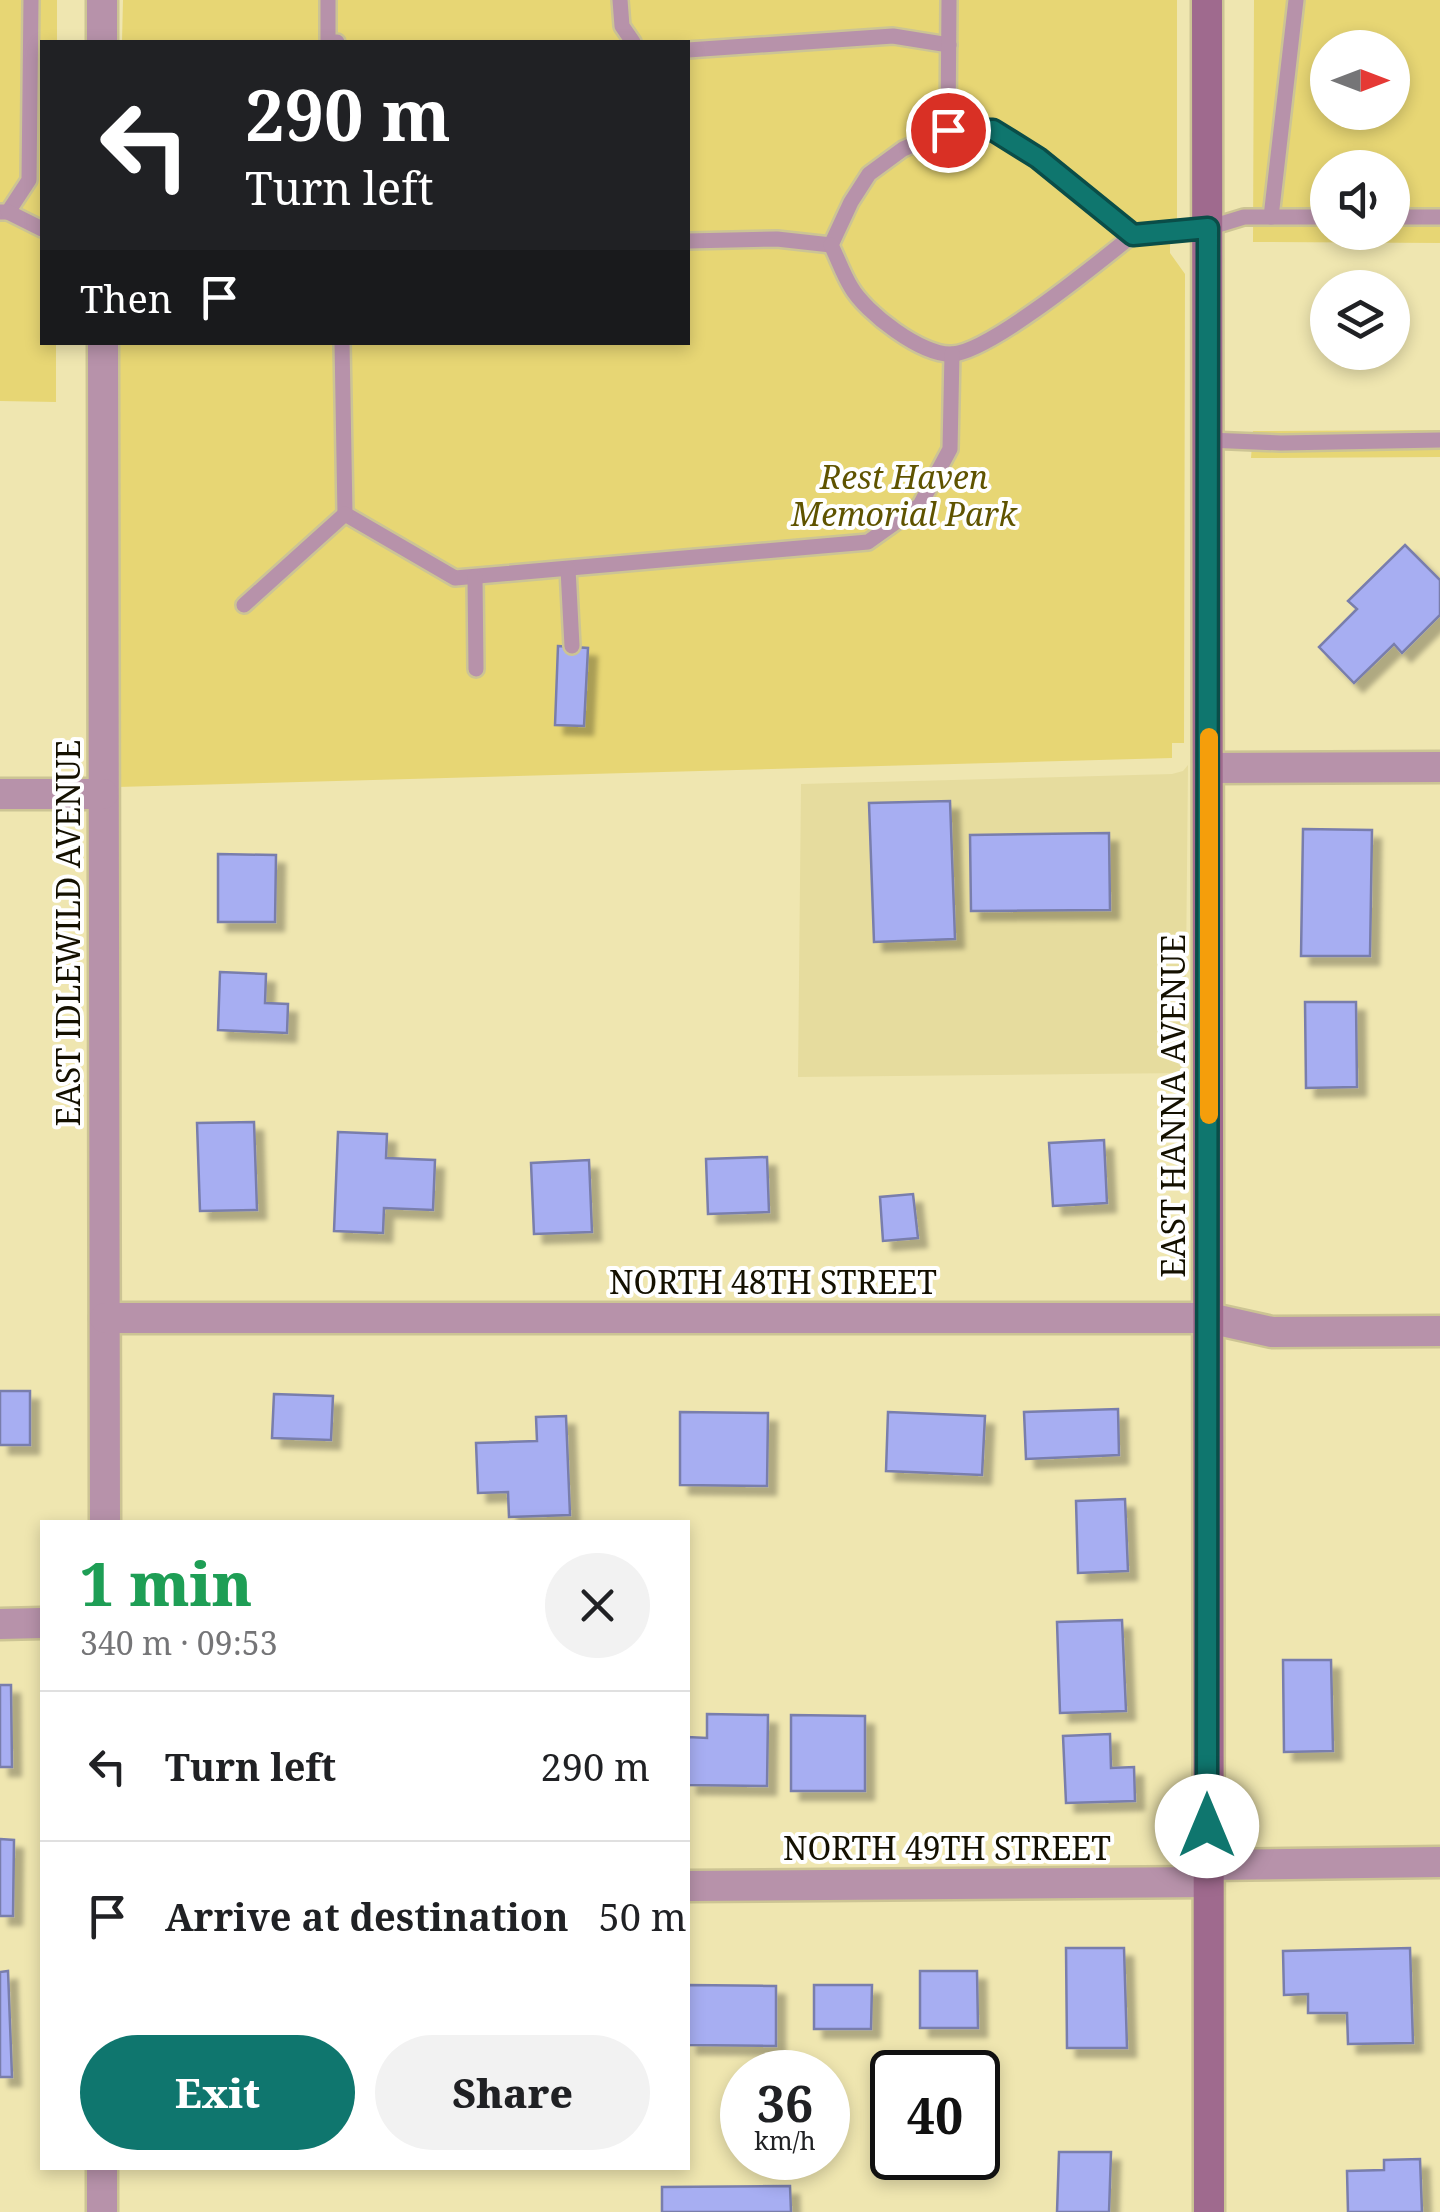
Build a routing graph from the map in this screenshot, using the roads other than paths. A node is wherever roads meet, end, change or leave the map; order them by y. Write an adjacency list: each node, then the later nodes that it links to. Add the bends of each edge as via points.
1 (31, 0): 14 (lane, via 29,180)
2 (102, 0): 8 (street)
3 (328, 0): 9 (lane)
4 (620, 0): 10 (lane, via 622,26)
5 (950, 0): 11 (lane)
6 (1207, 0): 20 (street, EAST HANNA AVENUE)
7 (1296, 0): 15 (lane)
8 (102, 40)
9 (328, 40)
10 (632, 40)
11 (949, 44): 12 (lane, via 893,36); 13 (lane)
12 (690, 50)
13 (948, 130): 21 (lane, via 993,130); 23 (lane, via 903,149 869,174)
14 (4, 212): 19 (lane)
15 (1271, 217): 16 (lane); 20 (lane)
16 (1310, 217)
17 (1410, 217): 18 (lane)
18 (1440, 217)
19 (40, 228)
20 (1208, 228): 21 (lane); 27 (street, EAST HANNA AVENUE)
21 (1133, 235): 26 (lane, via 997,336)
22 (690, 242): 23 (lane)
23 (831, 245): 26 (lane, via 852,290 883,320 917,345)
24 (102, 345): 38 (street, EAST IDLEWILD AVENUE)
25 (342, 345): 29 (lane)
26 (952, 354): 30 (lane, via 950,449 920,506 868,542)
27 (1208, 440): 28 (lane); 35 (street, EAST HANNA AVENUE)
28 (1440, 440)
29 (345, 514): 31 (lane, via 455,578); 32 (lane)
30 (568, 569): 31 (lane); 33 (lane)
31 (475, 577): 34 (lane)
32 (244, 605)
33 (572, 646)
34 (476, 670)
35 (1209, 768): 36 (street); 40 (street, EAST HANNA AVENUE)
36 (1440, 768)
37 (0, 794): 38 (street)
38 (103, 794): 39 (street, EAST IDLEWILD AVENUE)
39 (105, 1318): 40 (street, NORTH 48TH STREET); 42 (street, EAST IDLEWILD AVENUE)
40 (1209, 1318): 41 (street, NORTH 48TH STREET, via 1272,1332); 46 (street, EAST HANNA AVENUE)
41 (1440, 1331)
42 (105, 1520)
43 (40, 1623): 44 (street)
44 (0, 1624)
45 (1440, 1862): 46 (street, NORTH 49TH STREET)
46 (1207, 1874): 47 (street, NORTH 49TH STREET); 50 (street, EAST HANNA AVENUE)
47 (690, 1886)
48 (102, 2170): 49 (street)
49 (102, 2212)
50 (1209, 2212)

